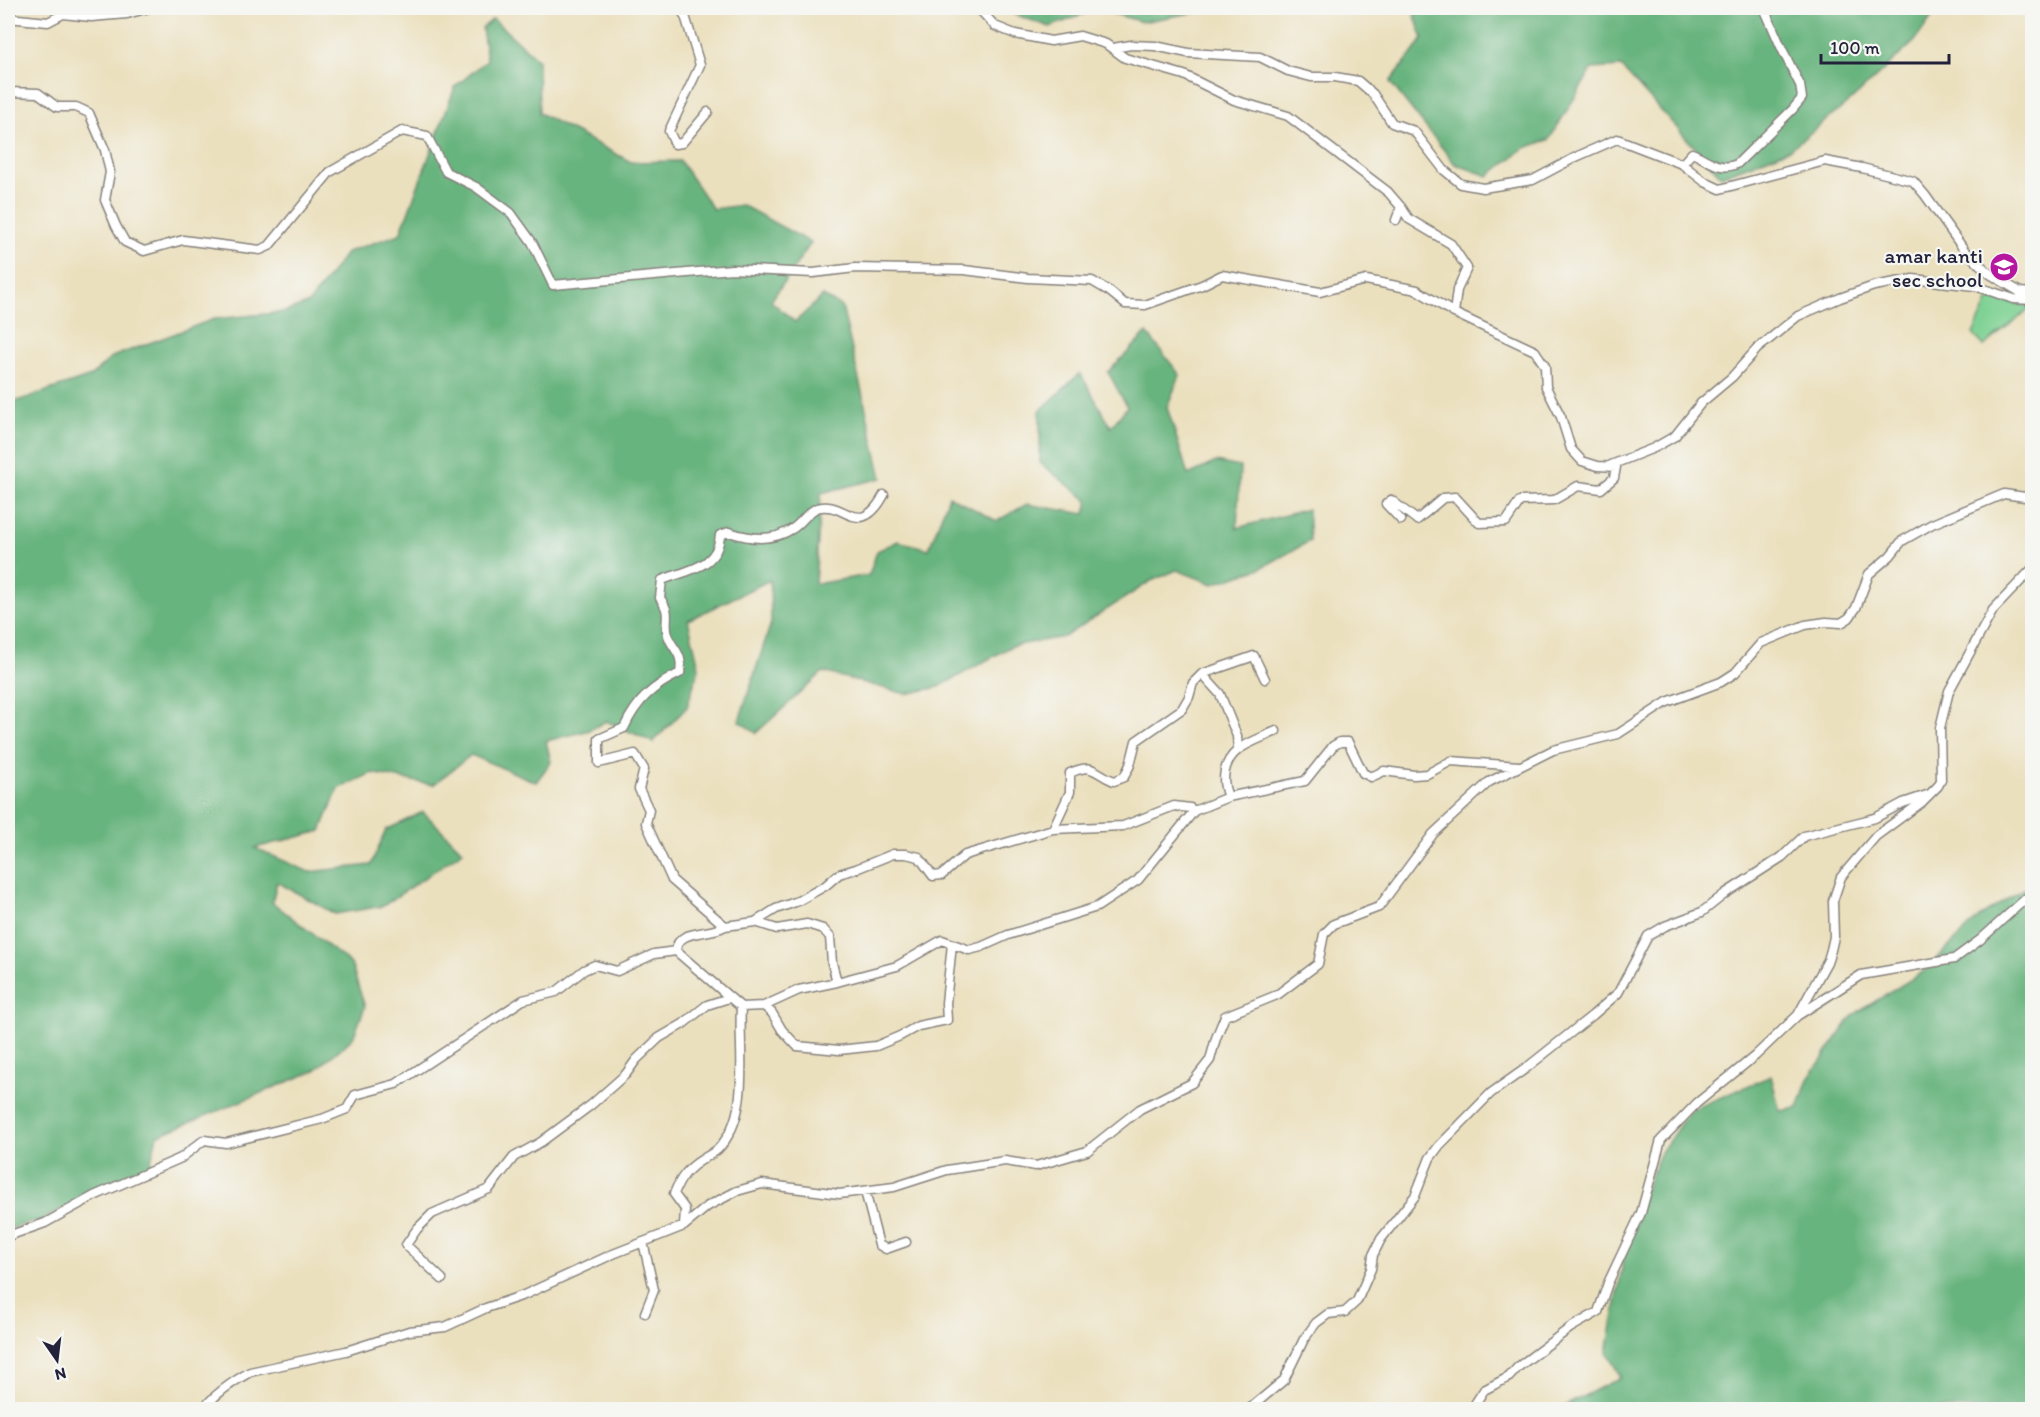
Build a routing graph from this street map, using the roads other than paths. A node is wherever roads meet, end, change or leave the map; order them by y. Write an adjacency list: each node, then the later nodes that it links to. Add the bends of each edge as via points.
1 (149, 8): 5 (street, via 91,17 63,14 48,22)
2 (681, 8): 8 (street, via 700,65 669,131 675,144 682,143)
3 (969, 8): 6 (street, via 981,11 995,26 1015,34 1051,41 1080,36)
4 (1764, 8): 9 (street, via 1800,85 1802,98 1737,164 1720,166 1692,153)
5 (8, 18)
6 (1113, 48): 9 (street, via 1155,46 1188,53 1260,57 1311,77 1358,81 1373,94 1392,123 1414,131 1444,170 1461,184 1483,188 1533,180 1617,139); 10 (street, via 1125,58 1184,75 1234,100 1287,117 1388,192)
7 (8, 92): 14 (street, via 38,93 57,107 76,107 89,113 110,172 105,200 125,242 144,252 183,240 260,250 269,246 330,172 402,131 427,136 446,172 476,187 511,213 532,242 553,285 732,269 813,273 855,268 963,270 1092,281 1125,304 1145,305 1222,275 1320,292 1366,280 1417,290)
8 (708, 112)
9 (1682, 164): 12 (street, via 1720,189 1825,161 1913,181 1965,251 1990,274 2020,292)
10 (1401, 207): 11 (street); 14 (street, via 1408,219 1451,243 1467,268)
11 (1396, 220)
12 (2032, 293)
13 (2032, 300): 15 (street, via 2014,299 1975,286 1913,279 1840,298 1798,316 1757,349 1701,403 1675,436)
14 (1454, 313): 15 (street, via 1535,351 1545,366 1546,387 1571,449 1582,461)
15 (1608, 466): 18 (street, via 1616,467 1614,478 1601,489 1578,486 1554,500 1520,501 1506,522 1479,523 1455,497 1443,498 1417,519 1391,500 1386,504)
16 (884, 495): 31 (street, via 876,509 864,516 852,516 826,506 814,509 792,530 772,537 745,538 729,532 720,535 719,548 704,564 662,580 660,598 667,609 667,633 682,660 680,673 646,695 624,728 598,739 599,763 635,754 644,770 639,789 649,810 646,824 672,880)
17 (2032, 498): 24 (street, via 2004,494 1932,524 1902,542 1869,574 1856,608 1841,623 1805,625 1761,643 1735,673 1721,682 1667,702 1618,734 1553,750)
18 (1401, 520)
19 (2032, 569): 25 (street, via 1993,610 1949,691 1940,728 1941,780)
20 (1202, 674): 21 (street, via 1254,656); 23 (street, via 1220,694 1237,736); 28 (street, via 1192,683 1182,709 1136,741 1124,777 1114,781 1084,767 1071,773 1070,792)
21 (1265, 679)
22 (1276, 732): 23 (street)
23 (1238, 750): 26 (street, via 1225,767 1223,786)
24 (1520, 766): 26 (street, via 1451,761 1427,774 1384,771 1371,777 1363,773 1348,742 1340,742 1305,781); 39 (street, via 1489,782 1433,834 1379,907 1334,924 1324,934 1318,964 1277,995 1225,1016 1210,1060 1192,1083 1140,1109 1087,1151 1036,1166 1005,1161 947,1170 894,1187)
25 (1930, 793): 38 (street, via 1876,836 1841,877 1833,901 1832,950); 47 (street, via 1875,818 1804,836 1782,857 1702,912 1648,936 1618,993 1491,1093 1439,1146 1430,1158 1415,1197 1381,1239 1357,1301 1345,1312 1328,1314 1316,1323 1284,1380)
26 (1228, 797): 27 (street)
27 (1194, 811): 28 (street, via 1174,806 1123,826); 32 (street, via 1138,880 1097,907 1008,935 981,948 969,950)
28 (1053, 829): 30 (street, via 965,855 942,875 933,876 919,857 893,854 838,874 825,886)
29 (2032, 893): 38 (street, via 1954,959 1861,975)
30 (755, 922): 31 (street); 34 (street, via 777,929 807,924 823,929 830,937)
31 (725, 926): 33 (street, via 718,931 689,934 680,939)
32 (952, 944): 34 (street, via 942,940 897,966); 36 (street, via 947,1020 918,1026 876,1046 839,1050 797,1046)
33 (676, 951): 35 (street); 41 (street, via 654,954 617,971 595,965 556,992 523,1000 396,1084 355,1095 347,1109 226,1143 204,1140 181,1158 94,1196 45,1223)
34 (837, 982): 36 (street, via 799,990)
35 (729, 998): 37 (street); 44 (street, via 707,1005 659,1038 591,1105 514,1157 489,1189 432,1214 406,1245)
36 (764, 1006): 37 (street)
37 (741, 1007): 40 (street, via 742,1065 737,1117 718,1150 693,1165 680,1180 674,1194 685,1209)
38 (1798, 1015): 48 (street, via 1697,1103 1661,1140 1641,1213 1598,1312 1570,1328 1509,1377 1484,1390)
39 (865, 1191): 40 (street, via 839,1194 762,1184 708,1206); 43 (street, via 879,1245 886,1249)
40 (684, 1227): 42 (street)
41 (8, 1236)
42 (643, 1242): 45 (street, via 654,1290); 46 (street, via 445,1327 409,1331 346,1351 250,1372 211,1399)
43 (906, 1242)
44 (442, 1279)
45 (645, 1313)
46 (202, 1410)
47 (1248, 1410)
48 (1471, 1410)

